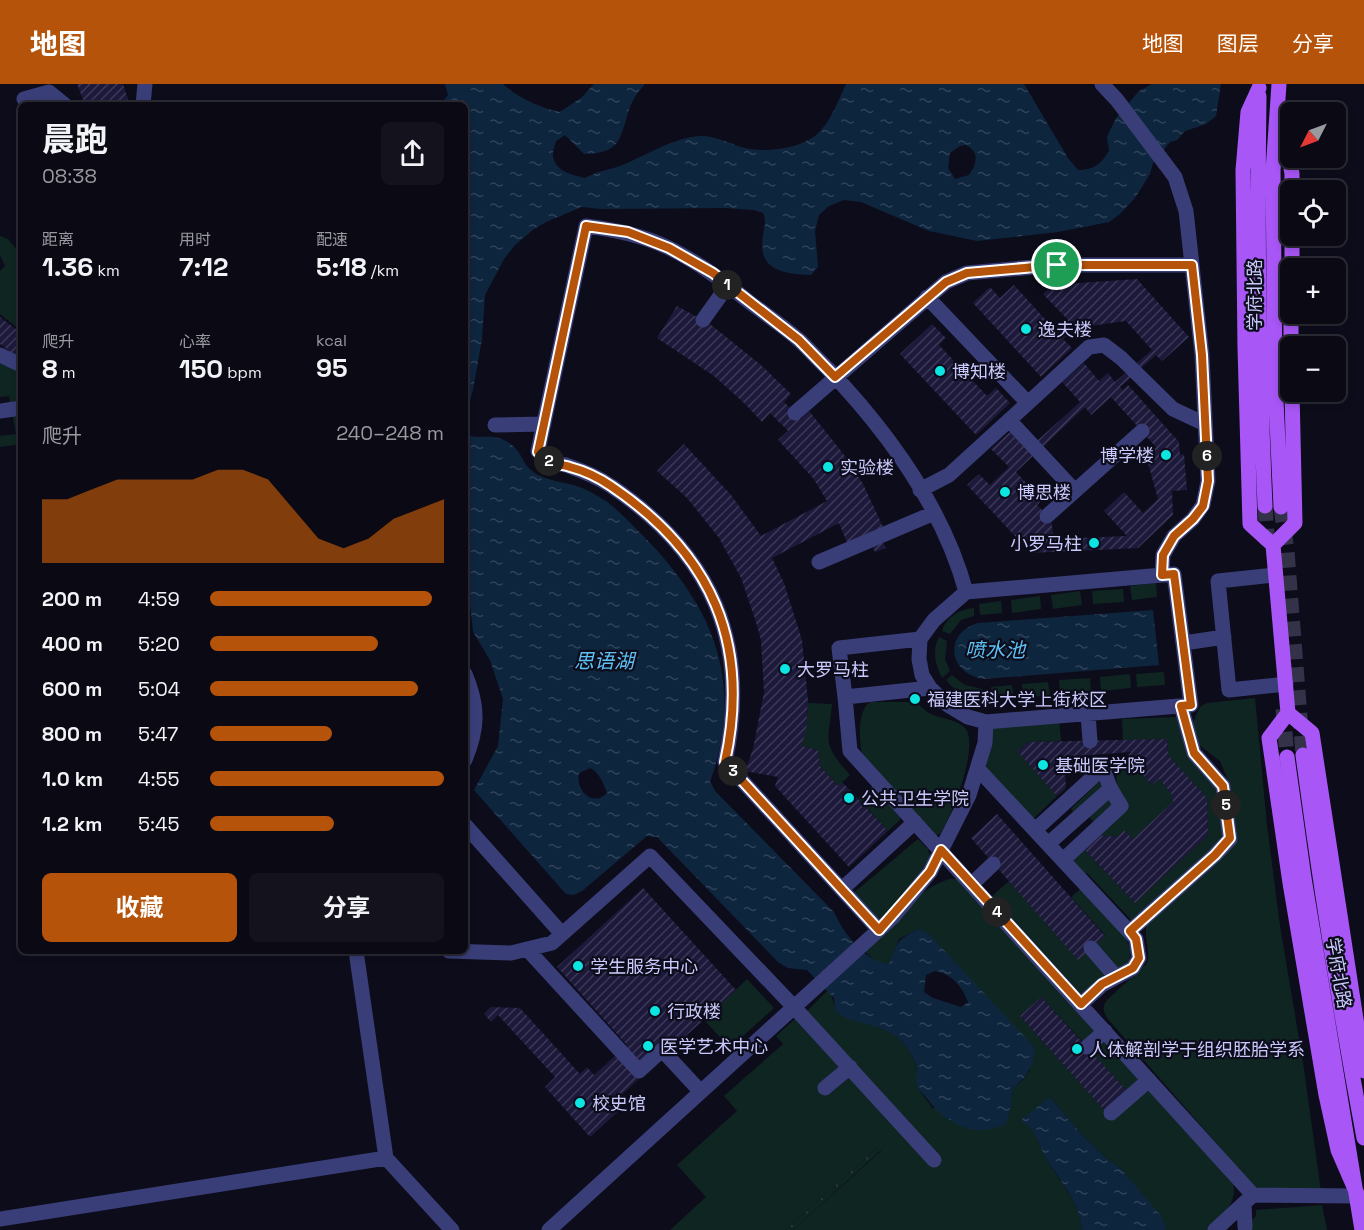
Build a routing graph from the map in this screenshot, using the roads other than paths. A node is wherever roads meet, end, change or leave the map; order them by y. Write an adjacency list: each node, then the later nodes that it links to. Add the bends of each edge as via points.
1 (20, 84): 7 (street)
2 (56, 84): 9 (street)
3 (145, 84): 10 (street)
4 (1102, 84): 12 (street, via 1175,177 1186,211)
5 (1259, 86): 31 (main road, 学府北路, via 1258,256); 35 (main road, via 1248,112 1243,170 1249,501 1250,524)
6 (1279, 87): 11 (main road); 32 (main road, 学府北路, via 1273,183)
7 (25, 102): 8 (street, via 50,92)
8 (62, 102)
9 (63, 102)
10 (143, 102)
11 (1292, 180)
12 (1192, 265): 14 (street, via 1057,265 967,273 946,282); 26 (street)
13 (728, 285): 15 (street); 18 (street, via 799,340); 25 (street, via 669,248 628,232 586,226)
14 (927, 297): 18 (street); 20 (street)
15 (703, 320)
16 (0, 355): 17 (street)
17 (18, 364)
18 (835, 377): 23 (street); 29 (street, via 884,435)
19 (1292, 402): 35 (main road, via 1295,523)
20 (1028, 403): 24 (street); 26 (street, via 1089,347 1104,345 1173,408)
21 (18, 408): 22 (street)
22 (0, 411)
23 (795, 413)
24 (1009, 420): 29 (street, via 949,475); 30 (street)
25 (544, 424): 27 (street); 68 (street, via 538,452 549,462 597,476 614,488 643,510 694,564 713,594 731,659 733,711 725,762)
26 (1205, 424): 38 (street, via 1208,481 1203,506 1174,536 1163,555)
27 (495, 425)
28 (1142, 431): 30 (street)
29 (920, 490): 33 (street)
30 (1075, 491): 34 (street)
31 (1265, 506)
32 (1281, 507)
33 (934, 513): 36 (street); 39 (street, via 945,531)
34 (1047, 516)
35 (1273, 545): 37 (main road)
36 (819, 562)
37 (1275, 574): 40 (street, via 1218,581); 44 (main road)
38 (1162, 575): 39 (street); 42 (street, via 1174,574)
39 (966, 592): 41 (street, via 934,620)
40 (1224, 637): 42 (street); 44 (street, via 1229,690)
41 (920, 639): 45 (street, via 922,675); 46 (street, via 838,648)
42 (1184, 643): 47 (street, via 1191,705)
43 (468, 680): 52 (street, via 476,715 475,734)
44 (1286, 684): 48 (main road)
45 (930, 688): 46 (street); 50 (street, via 948,705)
46 (845, 697): 59 (street, via 850,751)
47 (1181, 706): 49 (street); 70 (street, via 1194,753 1223,786 1230,838)
48 (1288, 713): 82 (main road, via 1312,733); 90 (main road, via 1269,738 1278,805 1326,1095 1338,1150)
49 (1088, 714): 50 (street); 51 (street)
50 (986, 722): 55 (street)
51 (1090, 741)
52 (468, 752)
53 (1303, 755): 87 (main road, 学府北路, via 1323,904)
54 (1287, 757): 90 (main road, 学府北路)
55 (978, 769): 61 (street); 64 (street)
56 (1110, 789): 57 (street, via 1104,768); 58 (street); 62 (street, via 1121,806)
57 (1063, 805): 58 (street); 61 (street)
58 (1076, 819): 62 (street); 63 (street)
59 (915, 822): 64 (street); 68 (street)
60 (468, 828): 71 (street)
61 (1035, 831): 63 (street)
62 (1090, 835): 65 (street)
63 (1048, 844): 65 (street)
64 (941, 850): 67 (street); 69 (street, via 930,872)
65 (1063, 860): 70 (street)
66 (993, 864): 67 (street)
67 (972, 884): 77 (street)
68 (842, 890): 69 (street)
69 (879, 930): 78 (street)
70 (1130, 931): 76 (street, via 1136,939 1139,958 1133,968)
71 (562, 934): 73 (street, via 552,943); 78 (street, via 650,856)
72 (1091, 948): 76 (street)
73 (527, 949): 74 (street, via 511,953); 85 (street, via 639,1071 662,1050)
74 (468, 952)
75 (356, 954): 88 (street)
76 (1116, 977): 77 (street, via 1102,984)
77 (1081, 1004): 79 (street)
78 (793, 1006): 81 (street); 85 (street)
79 (1105, 1031): 80 (street); 83 (street)
80 (1087, 1047)
81 (849, 1067): 84 (street); 89 (street)
82 (1364, 1071)
83 (1149, 1080): 86 (street); 91 (street)
84 (825, 1088)
85 (700, 1091): 95 (street)
86 (1111, 1113)
87 (1364, 1138)
88 (386, 1158): 92 (street); 94 (street)
89 (934, 1160)
90 (1358, 1196): 91 (street); 97 (main road, 学府北路)
91 (1249, 1199): 93 (street); 96 (street)
92 (0, 1219)
93 (1245, 1227)
94 (452, 1230)
95 (549, 1230)
96 (1215, 1230)
97 (1362, 1230)

